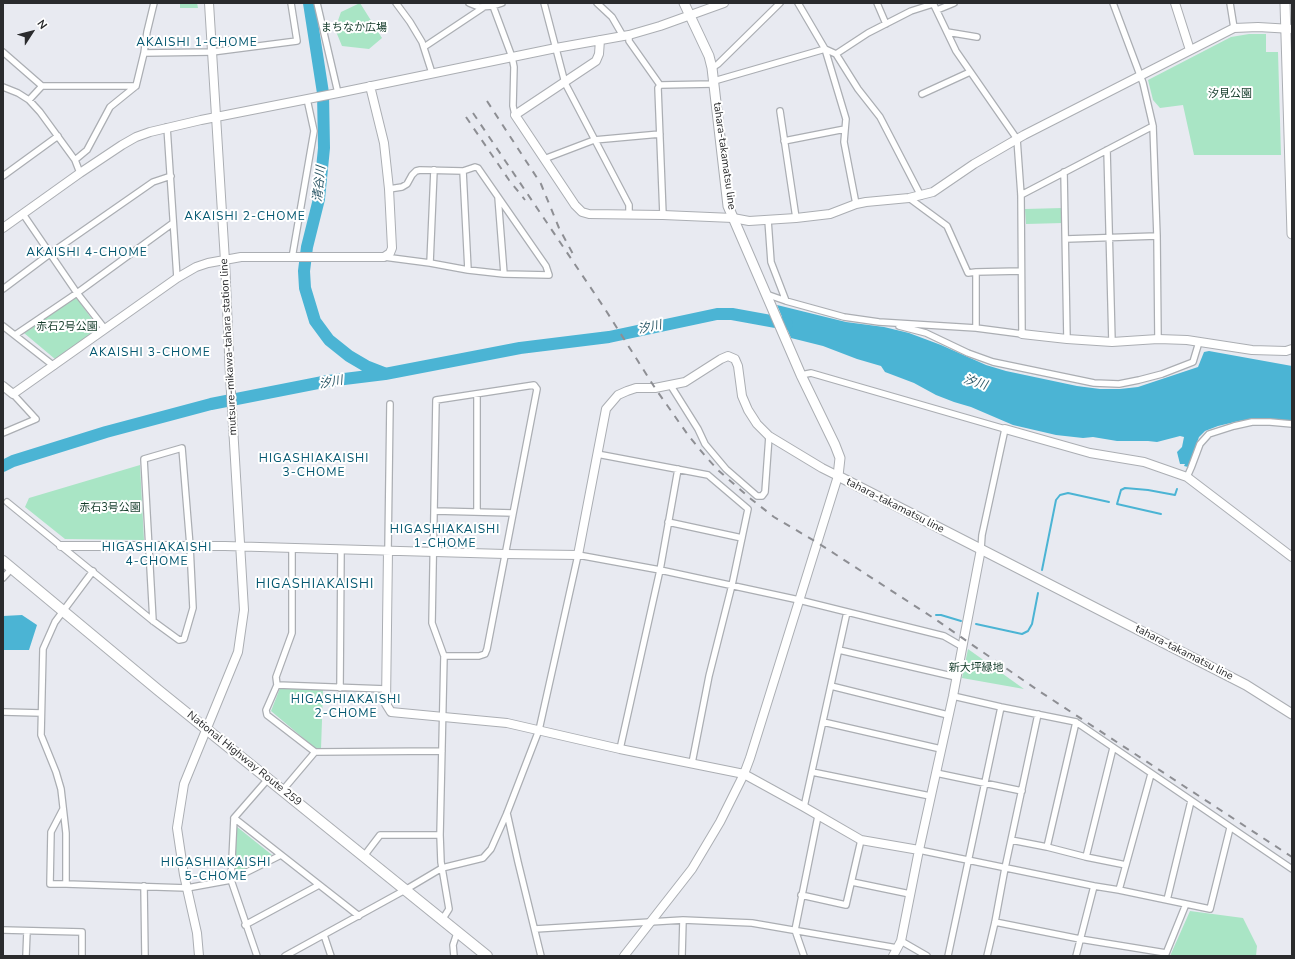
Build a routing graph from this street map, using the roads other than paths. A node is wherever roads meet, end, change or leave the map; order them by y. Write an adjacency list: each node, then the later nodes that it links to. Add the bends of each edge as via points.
1 (154, 3): 38 (street)
2 (209, 3): 37 (street, mutsure-mikawa-tahara station line)
3 (291, 3): 37 (street, via 297,41)
4 (317, 3): 52 (street)
5 (396, 3): 32 (street)
6 (469, 3): 22 (street)
7 (502, 3): 21 (street)
8 (544, 3): 33 (street)
9 (597, 3): 29 (street)
10 (684, 3): 24 (main road, tahara-takamatsu line)
11 (724, 3): 24 (street)
12 (780, 3): 41 (street)
13 (798, 3): 34 (street)
14 (877, 3): 25 (street)
15 (933, 3): 23 (street); 25 (street)
16 (954, 3): 23 (street)
17 (1113, 3): 44 (street)
18 (1175, 3): 35 (street)
19 (1230, 3): 26 (street)
20 (1285, 3): 27 (main road)
21 (493, 6): 22 (street); 40 (street)
22 (484, 7): 32 (street)
23 (937, 10): 28 (street)
24 (690, 15): 29 (street); 41 (main road, tahara-takamatsu line)
25 (886, 24): 39 (street)
26 (1234, 28): 27 (street); 35 (street)
27 (1288, 29): 90 (main road)
28 (946, 32): 30 (street); 42 (street)
29 (626, 35): 31 (street); 47 (street)
30 (977, 37)
31 (600, 40): 33 (street); 45 (street, via 596,61)
32 (424, 47): 43 (street)
33 (556, 48): 40 (street); 45 (street)
34 (825, 49): 39 (street); 46 (street); 61 (street, via 846,119)
35 (1190, 50): 44 (street)
36 (3, 52): 48 (street)
37 (212, 52): 38 (street); 58 (street, mutsure-mikawa-tahara station line)
38 (144, 53): 49 (street)
39 (836, 54): 78 (street, via 858,89 880,117)
40 (512, 57): 43 (street); 57 (street)
41 (712, 68): 46 (main road, tahara-takamatsu line)
42 (970, 72): 53 (street); 65 (street)
43 (432, 73): 50 (street)
44 (1140, 76): 59 (street); 65 (street)
45 (565, 82): 57 (street); 64 (street)
46 (714, 82): 47 (street); 85 (main road, tahara-takamatsu line, via 728,206)
47 (660, 85): 62 (street)
48 (42, 86): 49 (street); 55 (street)
49 (136, 86): 69 (street, via 110,107 87,150)
50 (370, 86): 52 (street); 76 (street, via 384,143)
51 (3, 87): 55 (street)
52 (335, 94): 54 (street)
53 (922, 94)
54 (309, 98): 58 (street); 95 (street, via 314,131)
55 (29, 100): 63 (street)
56 (780, 111): 66 (street)
57 (515, 115): 68 (street)
58 (216, 117): 60 (street); 97 (street, mutsure-mikawa-tahara station line)
59 (1153, 126): 67 (street); 91 (street)
60 (167, 127): 73 (street, via 136,137); 75 (street)
61 (845, 129): 66 (street); 81 (street, via 844,142)
62 (660, 134): 64 (street); 84 (street)
63 (58, 136): 69 (street); 74 (street)
64 (594, 140): 68 (street); 83 (street, via 629,205)
65 (1017, 140): 77 (street); 78 (street, via 974,164 933,192)
66 (784, 141): 86 (street)
67 (1107, 150): 72 (street); 92 (street)
68 (544, 158): 83 (street, via 582,212)
69 (75, 160): 73 (street)
70 (434, 170): 71 (street); 76 (street, via 416,171 407,184); 98 (street)
71 (463, 171): 79 (street, via 478,168); 99 (street)
72 (1064, 172): 77 (street); 93 (street)
73 (80, 173): 82 (street)
74 (3, 176)
75 (171, 176): 88 (street); 94 (street, via 153,182)
76 (389, 189): 96 (street, via 392,248)
77 (1021, 195): 100 (street)
78 (921, 196): 80 (street)
79 (498, 197): 102 (street); 102 (street, via 546,266 549,276)
80 (909, 198): 81 (street); 101 (street, via 947,226 968,273)
81 (856, 204): 86 (street, via 830,214)
82 (23, 214): 89 (street); 94 (street)
83 (629, 215): 84 (street)
84 (663, 215): 85 (street)
85 (733, 218): 87 (street, via 749,221); 106 (main road, tahara-takamatsu line)
86 (796, 218): 87 (street)
87 (768, 220): 107 (street, via 771,262)
88 (173, 223): 103 (street); 105 (street)
89 (3, 228)
90 (1292, 234)
91 (1157, 236): 92 (street); 114 (street)
92 (1110, 237): 93 (street); 116 (street)
93 (1066, 239): 115 (street)
94 (51, 253): 104 (street); 105 (street)
95 (292, 258): 96 (street); 97 (street, via 242,257)
96 (384, 258): 98 (street)
97 (225, 261): 103 (street, via 202,265); 143 (street, mutsure-mikawa-tahara station line)
98 (430, 263): 99 (street)
99 (468, 270): 102 (street)
100 (1021, 271): 101 (street); 112 (street)
101 (976, 272): 111 (street)
102 (504, 274)
103 (177, 278): 110 (street)
104 (3, 289)
105 (77, 293): 110 (street); 113 (street)
106 (767, 297): 107 (street); 120 (main road, tahara-takamatsu line)
107 (786, 301): 108 (street, via 844,317)
108 (879, 322): 111 (street); 117 (street, via 926,333 968,353 1000,364 1094,383 1119,384 1162,374 1193,362)
109 (3, 326): 113 (street)
110 (105, 328): 119 (street)
111 (976, 328): 112 (street)
112 (1022, 334): 115 (street)
113 (15, 335): 119 (street)
114 (1158, 339): 116 (street); 117 (street)
115 (1067, 340): 116 (street)
116 (1112, 342)
117 (1200, 342): 118 (street, via 1252,350)
118 (1292, 349)
119 (54, 366): 123 (street)
120 (801, 375): 127 (street, via 811,373); 132 (main road, tahara-takamatsu line, via 836,444 840,458)
121 (3, 386): 123 (street)
122 (671, 386): 129 (street, via 685,382 720,359 728,356 735,359 742,396 748,410); 129 (street, via 698,428 705,444 726,469 757,496 762,496 765,492); 130 (street, via 636,388 618,395 606,409)
123 (13, 394): 128 (street, via 36,419)
124 (477, 394): 135 (street, via 436,400); 136 (street); 137 (street, via 534,385 537,389)
125 (390, 404): 147 (street)
126 (1292, 424): 133 (street, via 1252,422 1209,434 1200,444)
127 (1005, 429): 133 (street, via 1090,453 1144,462); 146 (street)
128 (3, 433)
129 (769, 436): 132 (street)
130 (598, 454): 131 (street); 150 (street)
131 (678, 469): 138 (street); 139 (street, via 708,475 748,509)
132 (838, 476): 146 (main road, tahara-takamatsu line); 158 (street)
133 (1187, 477): 151 (street)
134 (7, 502): 140 (street)
135 (435, 511): 136 (street); 148 (street)
136 (477, 512): 137 (street)
137 (513, 513): 149 (street)
138 (668, 522): 139 (street); 154 (street)
139 (742, 538): 157 (street)
140 (61, 546): 141 (street); 155 (street)
141 (150, 546): 142 (street); 142 (street, via 144,459 182,448); 161 (street)
142 (190, 546): 143 (street); 161 (street, via 193,608 184,639 179,640)
143 (240, 546): 144 (street); 180 (street, mutsure-mikawa-tahara station line, via 244,610 238,652)
144 (292, 548): 145 (street); 166 (street, via 292,633 276,677)
145 (341, 549): 147 (street); 168 (street)
146 (981, 549): 162 (street); 175 (main road, tahara-takamatsu line, via 1246,685)
147 (388, 550): 148 (street); 169 (street)
148 (434, 552): 149 (street); 164 (street, via 432,623)
149 (505, 554): 150 (street); 164 (street, via 485,654)
150 (578, 555): 154 (street); 181 (street)
151 (1292, 557)
152 (3, 561): 153 (highway, National Highway Route 259)
153 (12, 568): 156 (street); 159 (highway, National Highway Route 259)
154 (660, 570): 157 (street); 183 (street)
155 (93, 571): 159 (street); 161 (street)
156 (3, 578)
157 (732, 585): 158 (street); 187 (street, via 709,676)
158 (799, 600): 160 (street); 190 (street)
159 (62, 611): 173 (street, via 43,649); 180 (highway, National Highway Route 259)
160 (847, 612): 162 (street, via 944,636); 163 (street)
161 (153, 621)
162 (963, 647): 165 (street)
163 (839, 650): 165 (street); 167 (street)
164 (444, 656): 177 (street)
165 (956, 677): 170 (street)
166 (277, 685): 168 (street); 186 (street, via 266,710 267,715)
167 (831, 686): 176 (street); 178 (street)
168 (340, 688): 169 (street)
169 (386, 689): 177 (street, via 386,704 391,712)
170 (953, 696): 171 (street); 176 (street)
171 (1001, 708): 174 (street); 193 (street)
172 (3, 712): 173 (street)
173 (41, 713): 199 (street, via 41,735 61,789)
174 (1038, 714): 179 (street); 195 (street)
175 (1292, 714)
176 (948, 715): 184 (street)
177 (444, 717): 181 (street, via 507,723); 185 (street)
178 (823, 722): 184 (street); 188 (street)
179 (1076, 722): 182 (street); 207 (street)
180 (207, 729): 192 (highway, National Highway Route 259); 223 (street, mutsure-mikawa-tahara station line, via 184,784 177,828)
181 (539, 730): 183 (street); 200 (street)
182 (1113, 748): 191 (street); 211 (street)
183 (620, 749): 187 (street)
184 (941, 749): 189 (street)
185 (442, 750): 186 (street); 204 (street)
186 (315, 752): 194 (street)
187 (692, 763): 190 (street)
188 (812, 772): 196 (street); 198 (street)
189 (936, 773): 193 (street); 196 (street)
190 (744, 774): 198 (street); 233 (street, via 692,869)
191 (1151, 774): 197 (street); 213 (street)
192 (268, 779): 194 (highway, National Highway Route 259); 202 (street)
193 (985, 783): 195 (street); 212 (street)
194 (282, 791): 210 (highway, National Highway Route 259)
195 (1022, 791): 206 (street)
196 (930, 796): 208 (street)
197 (1191, 801): 203 (street); 228 (street)
198 (804, 807): 201 (street)
199 (62, 809): 219 (street, via 66,833); 219 (street, via 50,832 50,884)
200 (507, 813): 214 (street, via 491,849 483,858); 236 (street)
201 (818, 816): 205 (street); 227 (street)
202 (234, 818): 209 (street); 217 (street)
203 (1230, 828): 216 (street); 229 (street, via 1210,909)
204 (440, 834): 210 (street, via 380,835); 214 (street)
205 (861, 840): 208 (street); 218 (street)
206 (1011, 840): 207 (street); 215 (street)
207 (1046, 847): 211 (street)
208 (919, 850): 212 (street); 226 (street)
209 (281, 854): 217 (street); 220 (street)
210 (364, 856): 224 (highway, National Highway Route 259)
211 (1086, 857): 213 (street)
212 (968, 860): 215 (street); 260 (street)
213 (1126, 865): 225 (street)
214 (442, 868): 224 (street); 231 (street, via 449,909)
215 (1005, 868): 222 (street); 234 (street)
216 (1292, 869)
217 (231, 880): 223 (street); 235 (street)
218 (852, 882): 226 (street); 227 (street, via 846,905)
219 (66, 884): 221 (street)
220 (319, 885): 230 (street); 235 (street)
221 (144, 886): 223 (street); 247 (street)
222 (1094, 886): 225 (street); 242 (street)
223 (187, 888): 248 (street, mutsure-mikawa-tahara station line, via 197,933)
224 (405, 890): 230 (street); 231 (highway, National Highway Route 259)
225 (1119, 890): 228 (street)
226 (910, 894): 243 (street)
227 (802, 895): 238 (street)
228 (1167, 900): 229 (street)
229 (1186, 904): 244 (street)
230 (358, 916): 241 (street)
231 (442, 920): 240 (highway, National Highway Route 259)
232 (684, 920): 233 (street); 238 (street, via 752,923); 256 (street)
233 (652, 921): 236 (street); 255 (street)
234 (995, 922): 242 (street); 261 (street)
235 (245, 925): 249 (street)
236 (535, 929): 254 (street)
237 (3, 930): 239 (street)
238 (795, 930): 243 (street); 257 (street)
239 (27, 931): 245 (street); 246 (street, via 82,932)
240 (458, 933): 252 (street, via 453,945); 253 (highway, National Highway Route 259)
241 (324, 935): 250 (street); 251 (street)
242 (1080, 939): 244 (street); 262 (street)
243 (899, 945): 258 (street); 259 (street)
244 (1166, 955)
245 (26, 956)
246 (82, 956)
247 (145, 956)
248 (199, 956)
249 (257, 956)
250 (284, 956)
251 (331, 956)
252 (454, 956)
253 (487, 956)
254 (541, 956)
255 (624, 956)
256 (682, 956)
257 (804, 956)
258 (893, 956)
259 (927, 956)
260 (948, 956)
261 (986, 956)
262 (1076, 956)

